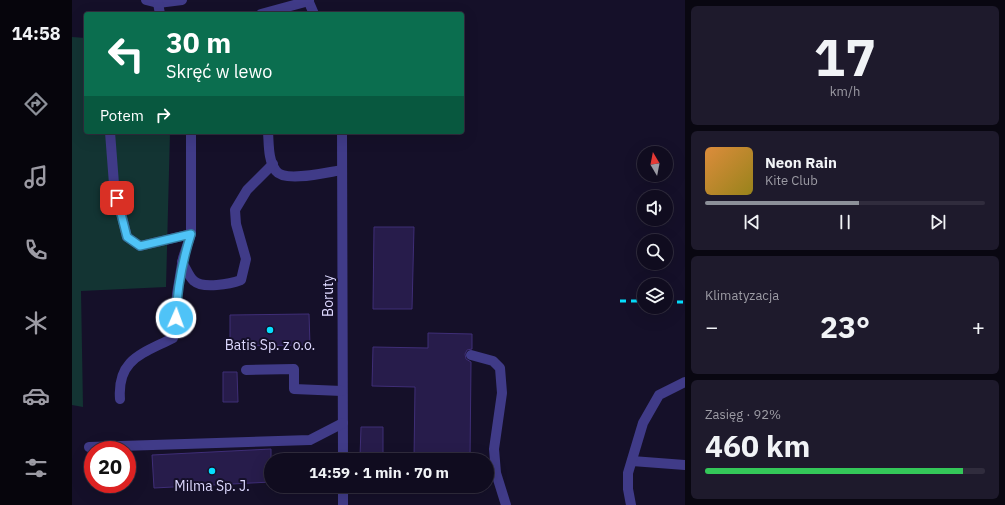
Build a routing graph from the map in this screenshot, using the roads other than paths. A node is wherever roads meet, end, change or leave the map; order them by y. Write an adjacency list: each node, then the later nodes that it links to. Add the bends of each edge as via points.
1 (146, 0): 4 (street)
2 (182, 0): 4 (street)
3 (309, 0): 6 (street); 7 (street)
4 (158, 3): 5 (street)
5 (160, 12)
6 (268, 12)
7 (313, 12)
8 (110, 134): 14 (street, via 114,184 127,237 140,246)
9 (191, 134): 14 (street)
10 (268, 134): 12 (street, via 269,155)
11 (342, 134): 13 (street, Boruty)
12 (273, 164): 13 (street, via 276,172 284,176 296,177); 15 (street, via 247,190 235,210 236,224 246,259 241,280 230,284 201,286 193,281)
13 (342, 170): 19 (street, Boruty)
14 (191, 234): 15 (street)
15 (182, 262): 20 (street, via 176,294 173,338 134,359 127,366 120,377)
16 (472, 354): 24 (street, via 493,361 500,368 502,393)
17 (246, 370): 19 (street, via 294,369 294,389)
18 (685, 382): 25 (street, via 659,395 643,423)
19 (342, 390): 21 (street, Boruty)
20 (120, 399)
21 (343, 423): 22 (street, via 310,440); 23 (street, Boruty)
22 (136, 445)
23 (343, 453)
24 (493, 453)
25 (632, 461): 26 (street); 31 (street, via 628,473)
26 (685, 465)
27 (494, 475): 30 (street)
28 (343, 493): 29 (street)
29 (343, 505)
30 (506, 505)
31 (631, 505)

